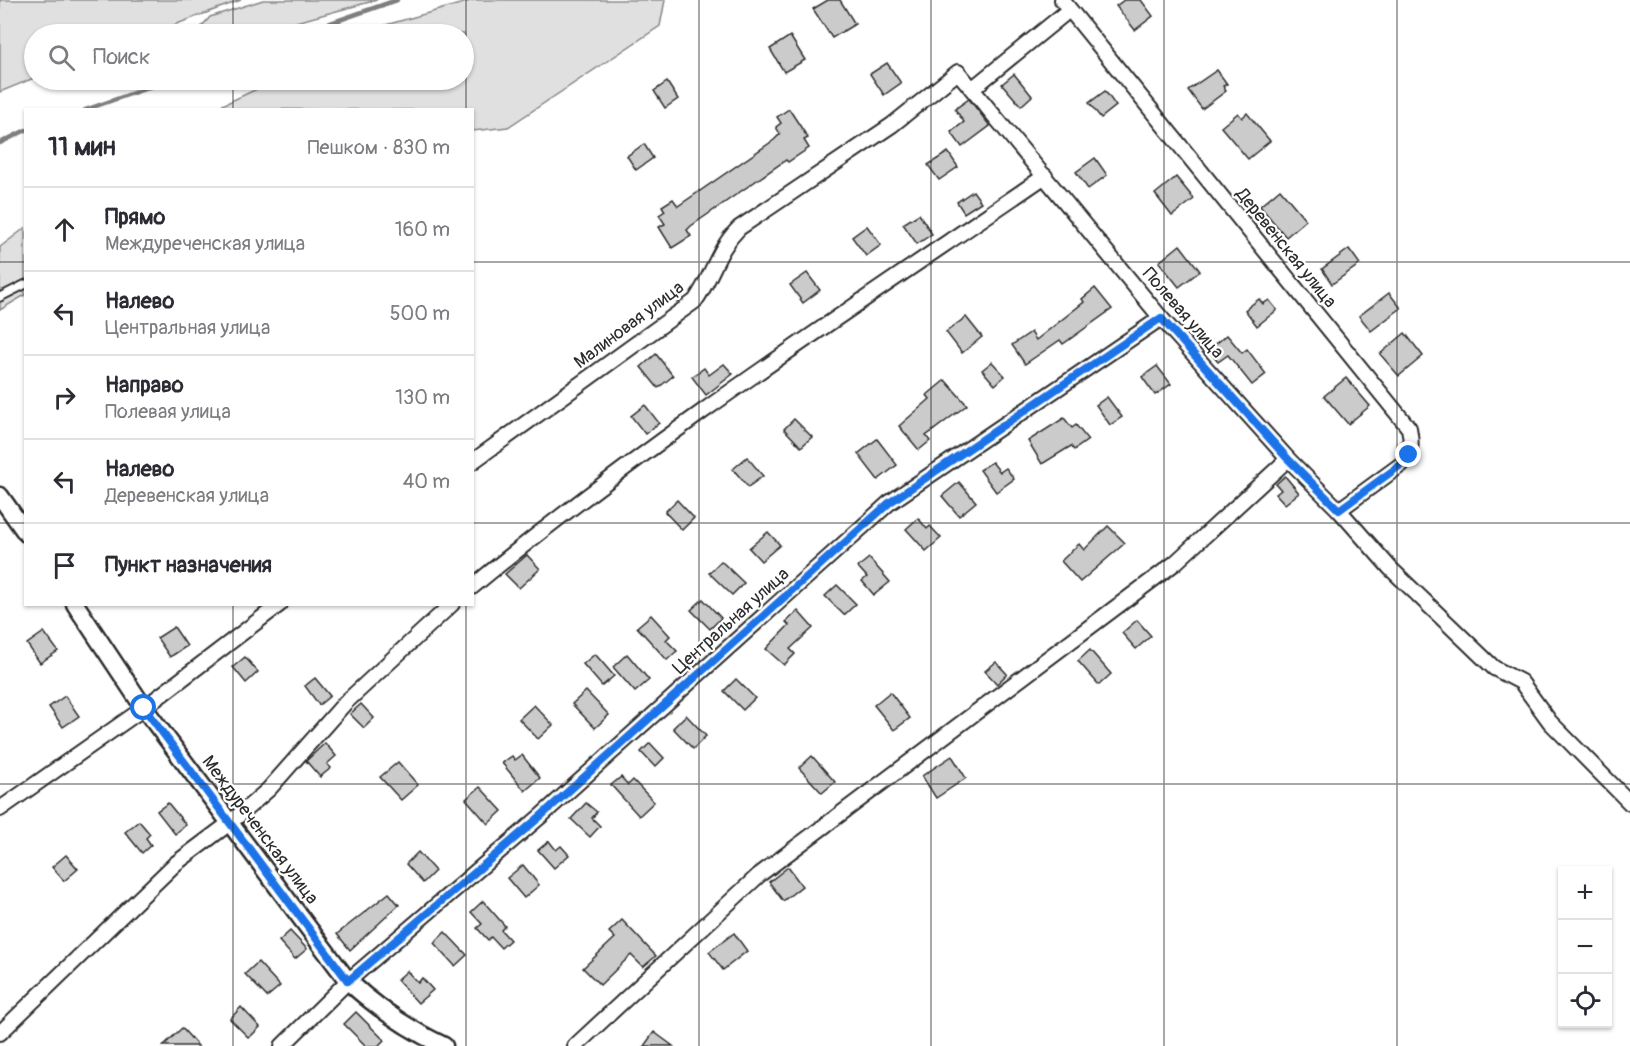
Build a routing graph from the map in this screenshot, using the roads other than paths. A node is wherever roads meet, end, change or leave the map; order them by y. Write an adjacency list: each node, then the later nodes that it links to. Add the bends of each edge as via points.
1 (1066, 5): 3 (street); 11 (street, Деревенская улица, via 1409,428 1412,444 1402,464)
2 (958, 72): 3 (street, Полевая улица); 9 (street, Малиновая улица, via 892,125 739,228 723,243 695,301)
3 (972, 89): 4 (street, Полевая улица)
4 (1045, 176): 7 (street, Полевая улица); 13 (street, via 784,352 560,515)
5 (24, 285): 6 (lane)
6 (0, 297)
7 (1161, 318): 8 (street, Полевая улица); 21 (street, Центральная улица, via 889,503 542,815)
8 (1288, 459): 11 (street, Полевая улица); 25 (street, via 1175,562 759,875)
9 (474, 461)
10 (0, 496): 12 (street)
11 (1339, 510): 18 (street, Полевая улица, via 1390,568 1494,668 1521,682 1550,722)
12 (24, 530)
13 (474, 585)
14 (76, 606): 17 (street, Междуреченская улица)
15 (277, 606): 17 (street)
16 (450, 606): 20 (street, via 345,703 269,789)
17 (144, 708): 19 (street); 20 (street, Междуреченская улица)
18 (1630, 803)
19 (0, 809)
20 (231, 822): 21 (street, Междуреченская улица); 22 (street, via 175,864)
21 (348, 981): 23 (street, Центральная улица); 24 (street, Междуреченская улица, via 370,1002 411,1030)
22 (0, 1032)
23 (282, 1046)
24 (444, 1046)
25 (575, 1046)

